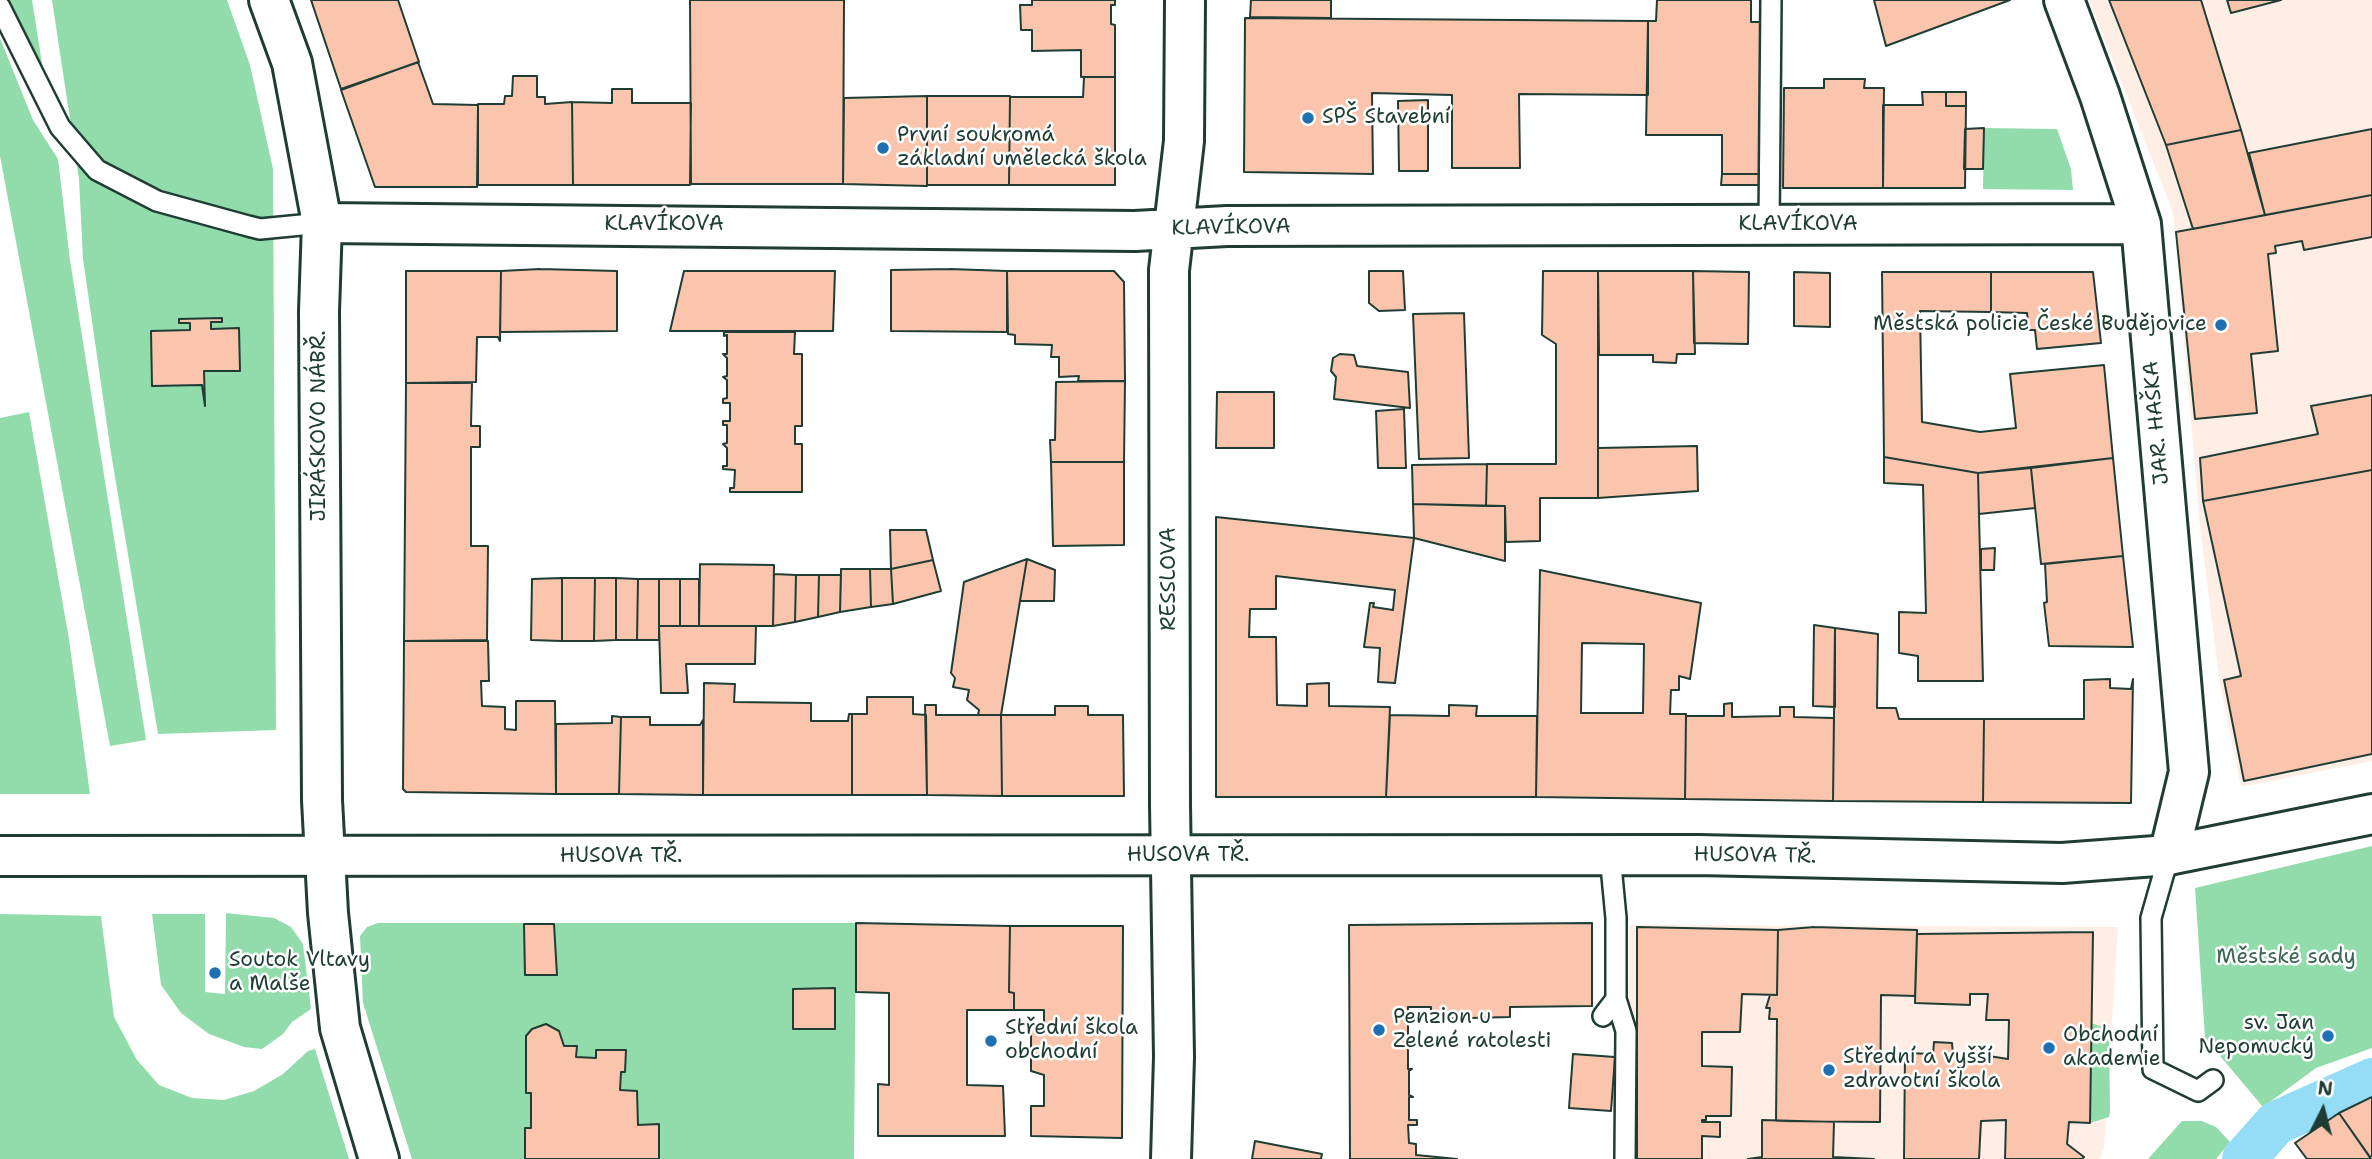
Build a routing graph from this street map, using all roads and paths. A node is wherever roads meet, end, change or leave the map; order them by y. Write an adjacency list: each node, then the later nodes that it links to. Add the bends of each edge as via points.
1 (269, 0): 6 (street, JIRÁSKOVO NÁBŘ., via 292,63)
2 (1185, 0): 9 (street, RESSLOVA, via 1184,141)
3 (1771, 0): 8 (lane)
4 (2064, 0): 7 (street, JAR. HAŠKA)
5 (0, 7): 6 (lane, via 60,127 97,170 157,201 260,229)
6 (322, 223): 9 (street, KLAVÍKOVA); 15 (street, JIRÁSKOVO NÁBŘ.)
7 (2141, 225): 8 (street, KLAVÍKOVA); 12 (street, JAR. HAŠKA, via 2189,772)
8 (1769, 226): 9 (street, KLAVÍKOVA)
9 (1174, 229): 14 (street, RESSLOVA, via 1169,271)
10 (2372, 814): 12 (street, HUSOVA TŘ.)
11 (1610, 855): 12 (street, HUSOVA TŘ., via 2062,863); 14 (street, HUSOVA TŘ.); 16 (lane)
12 (2169, 855): 18 (lane, via 2151,918 2153,1069 2198,1091)
13 (0, 856): 15 (street, HUSOVA TŘ.)
14 (1171, 856): 15 (street, HUSOVA TŘ.); 20 (street, RESSLOVA)
15 (325, 858): 19 (street, JIRÁSKOVO NÁBŘ., via 340,1028)
16 (1616, 999): 17 (lane); 21 (lane, via 1626,1031)
17 (1603, 1016)
18 (2213, 1080)
19 (379, 1159)
20 (1171, 1159)
21 (1625, 1159)

